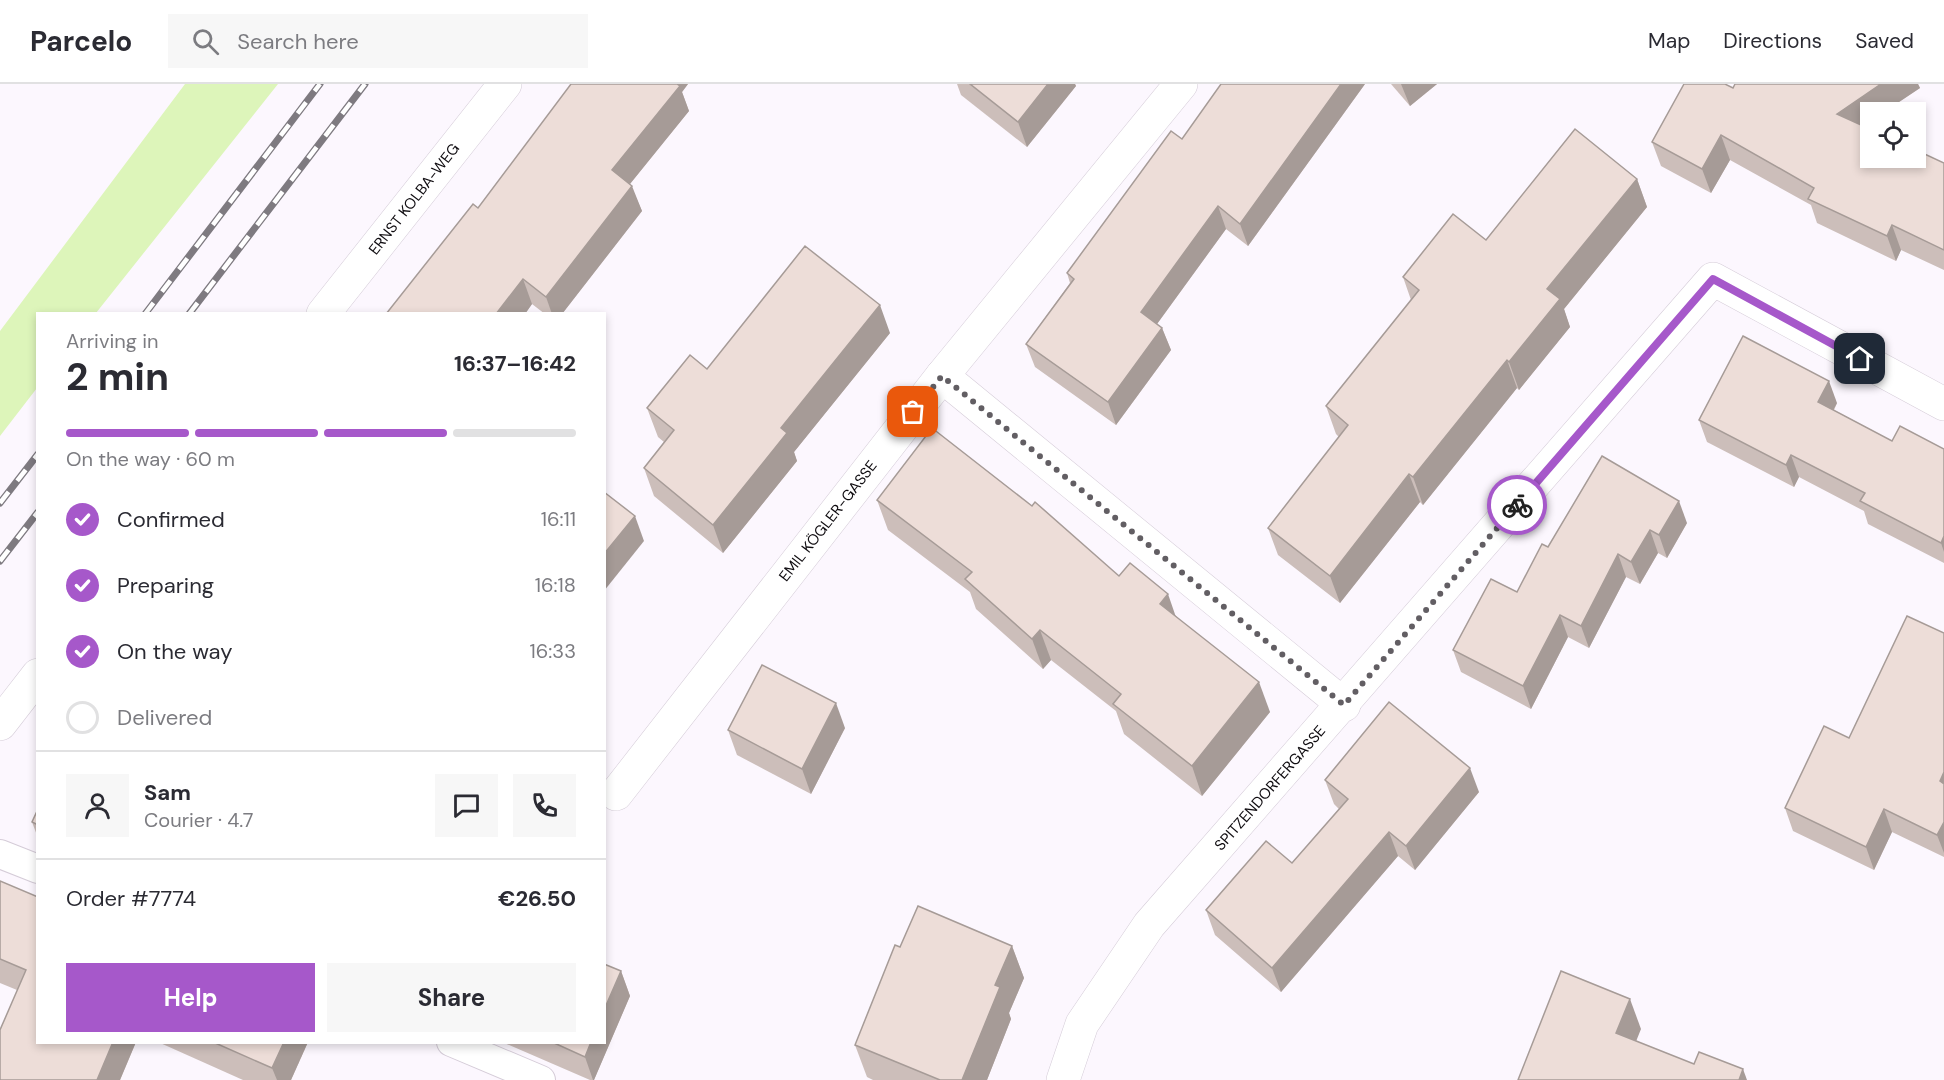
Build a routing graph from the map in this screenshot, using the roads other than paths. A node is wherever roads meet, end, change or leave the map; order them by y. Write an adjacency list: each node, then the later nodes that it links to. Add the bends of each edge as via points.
1 (505, 84): 3 (street, ERNST KOLBA-WEG)
2 (1181, 84): 4 (street, EMIL KÖGLER-GASSE)
3 (325, 312)
4 (942, 376): 7 (street); 9 (street, EMIL KÖGLER-GASSE)
5 (1944, 404): 7 (street, SPITZENDORFERGASSE, via 1713,279)
6 (36, 678): 8 (street)
7 (1344, 705): 14 (street, SPITZENDORFERGASSE, via 1149,925 1082,1024)
8 (0, 724)
9 (616, 794)
10 (0, 854): 11 (lane)
11 (36, 868)
12 (456, 1044): 13 (lane)
13 (541, 1080)
14 (1064, 1080)

